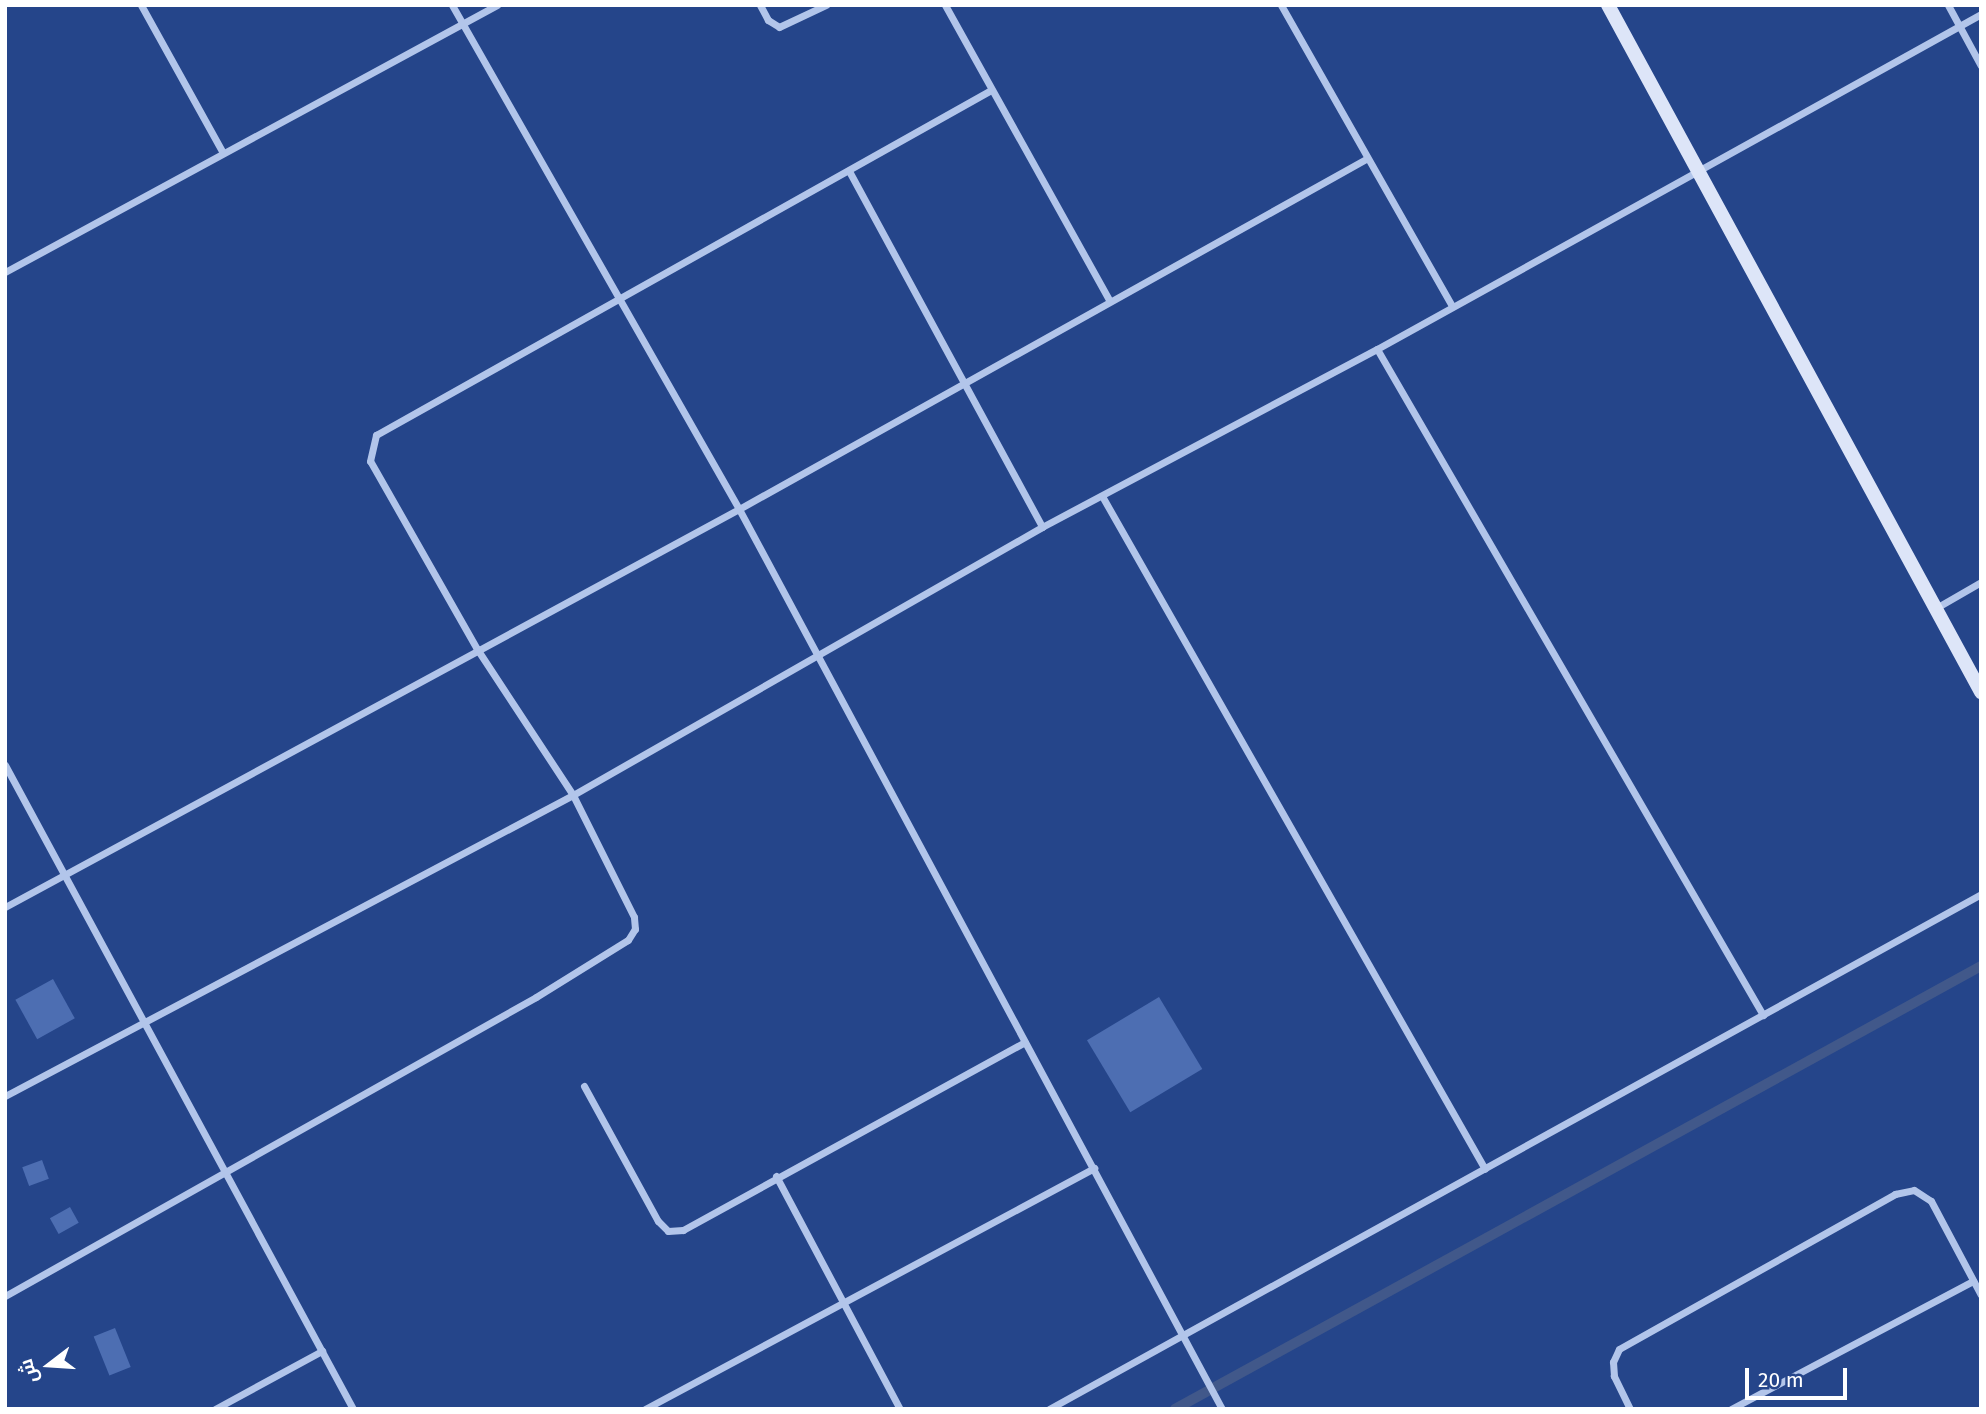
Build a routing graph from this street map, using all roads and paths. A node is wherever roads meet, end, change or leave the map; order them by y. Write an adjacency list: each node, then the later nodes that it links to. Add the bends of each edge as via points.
1 (141, 5): 15 (street)
2 (452, 5): 11 (street)
3 (497, 5): 11 (street)
4 (760, 5): 5 (street, via 768,20 779,27)
5 (826, 5)
6 (946, 5): 14 (street)
7 (1281, 5): 16 (street)
8 (1608, 5): 18 (street)
9 (1948, 5): 12 (street)
10 (1981, 14): 12 (street)
11 (462, 24): 15 (street); 20 (street)
12 (1959, 25): 13 (street); 18 (street)
13 (1981, 66)
14 (991, 90): 17 (street); 21 (street)
15 (223, 153): 19 (street)
16 (1366, 159): 21 (street); 22 (street)
17 (849, 171): 20 (street); 24 (street)
18 (1701, 171): 22 (street); 29 (street)
19 (5, 272)
20 (620, 298): 26 (street); 30 (street, via 376,435 370,448 370,461)
21 (1111, 301): 24 (street)
22 (1452, 306): 23 (street)
23 (1377, 349): 25 (street); 38 (street)
24 (966, 380): 26 (street); 27 (street)
25 (1102, 496): 27 (street); 44 (street)
26 (739, 509): 30 (street); 31 (street)
27 (1042, 527): 31 (street)
28 (1981, 582): 29 (street)
29 (1935, 608): 32 (street)
30 (477, 649): 34 (street); 35 (street)
31 (816, 655): 34 (street); 40 (street)
32 (1981, 692)
33 (5, 765): 35 (street)
34 (573, 795): 39 (street); 45 (street, via 634,917 635,929 628,940 536,998)
35 (64, 876): 37 (street); 39 (street)
36 (1981, 894): 38 (street)
37 (5, 907)
38 (1763, 1014): 44 (street)
39 (141, 1021): 42 (street); 45 (street)
40 (1025, 1042): 43 (street); 46 (street)
41 (584, 1086): 46 (street, via 668,1231 683,1230)
42 (5, 1096)
43 (1094, 1168): 50 (street); 51 (street)
44 (1485, 1169): 51 (street)
45 (224, 1172): 49 (street); 52 (street)
46 (776, 1176): 50 (street)
47 (1973, 1281): 48 (street); 59 (street, via 1931,1201 1914,1191 1895,1194 1619,1349 1613,1362 1614,1376); 60 (street)
48 (1981, 1295)
49 (5, 1296)
50 (841, 1301): 55 (street); 56 (street)
51 (1183, 1335): 57 (street); 58 (street)
52 (322, 1352): 53 (street); 54 (street)
53 (215, 1409)
54 (353, 1409)
55 (645, 1409)
56 (900, 1409)
57 (1049, 1409)
58 (1222, 1409)
59 (1630, 1409)
60 (1731, 1409)

